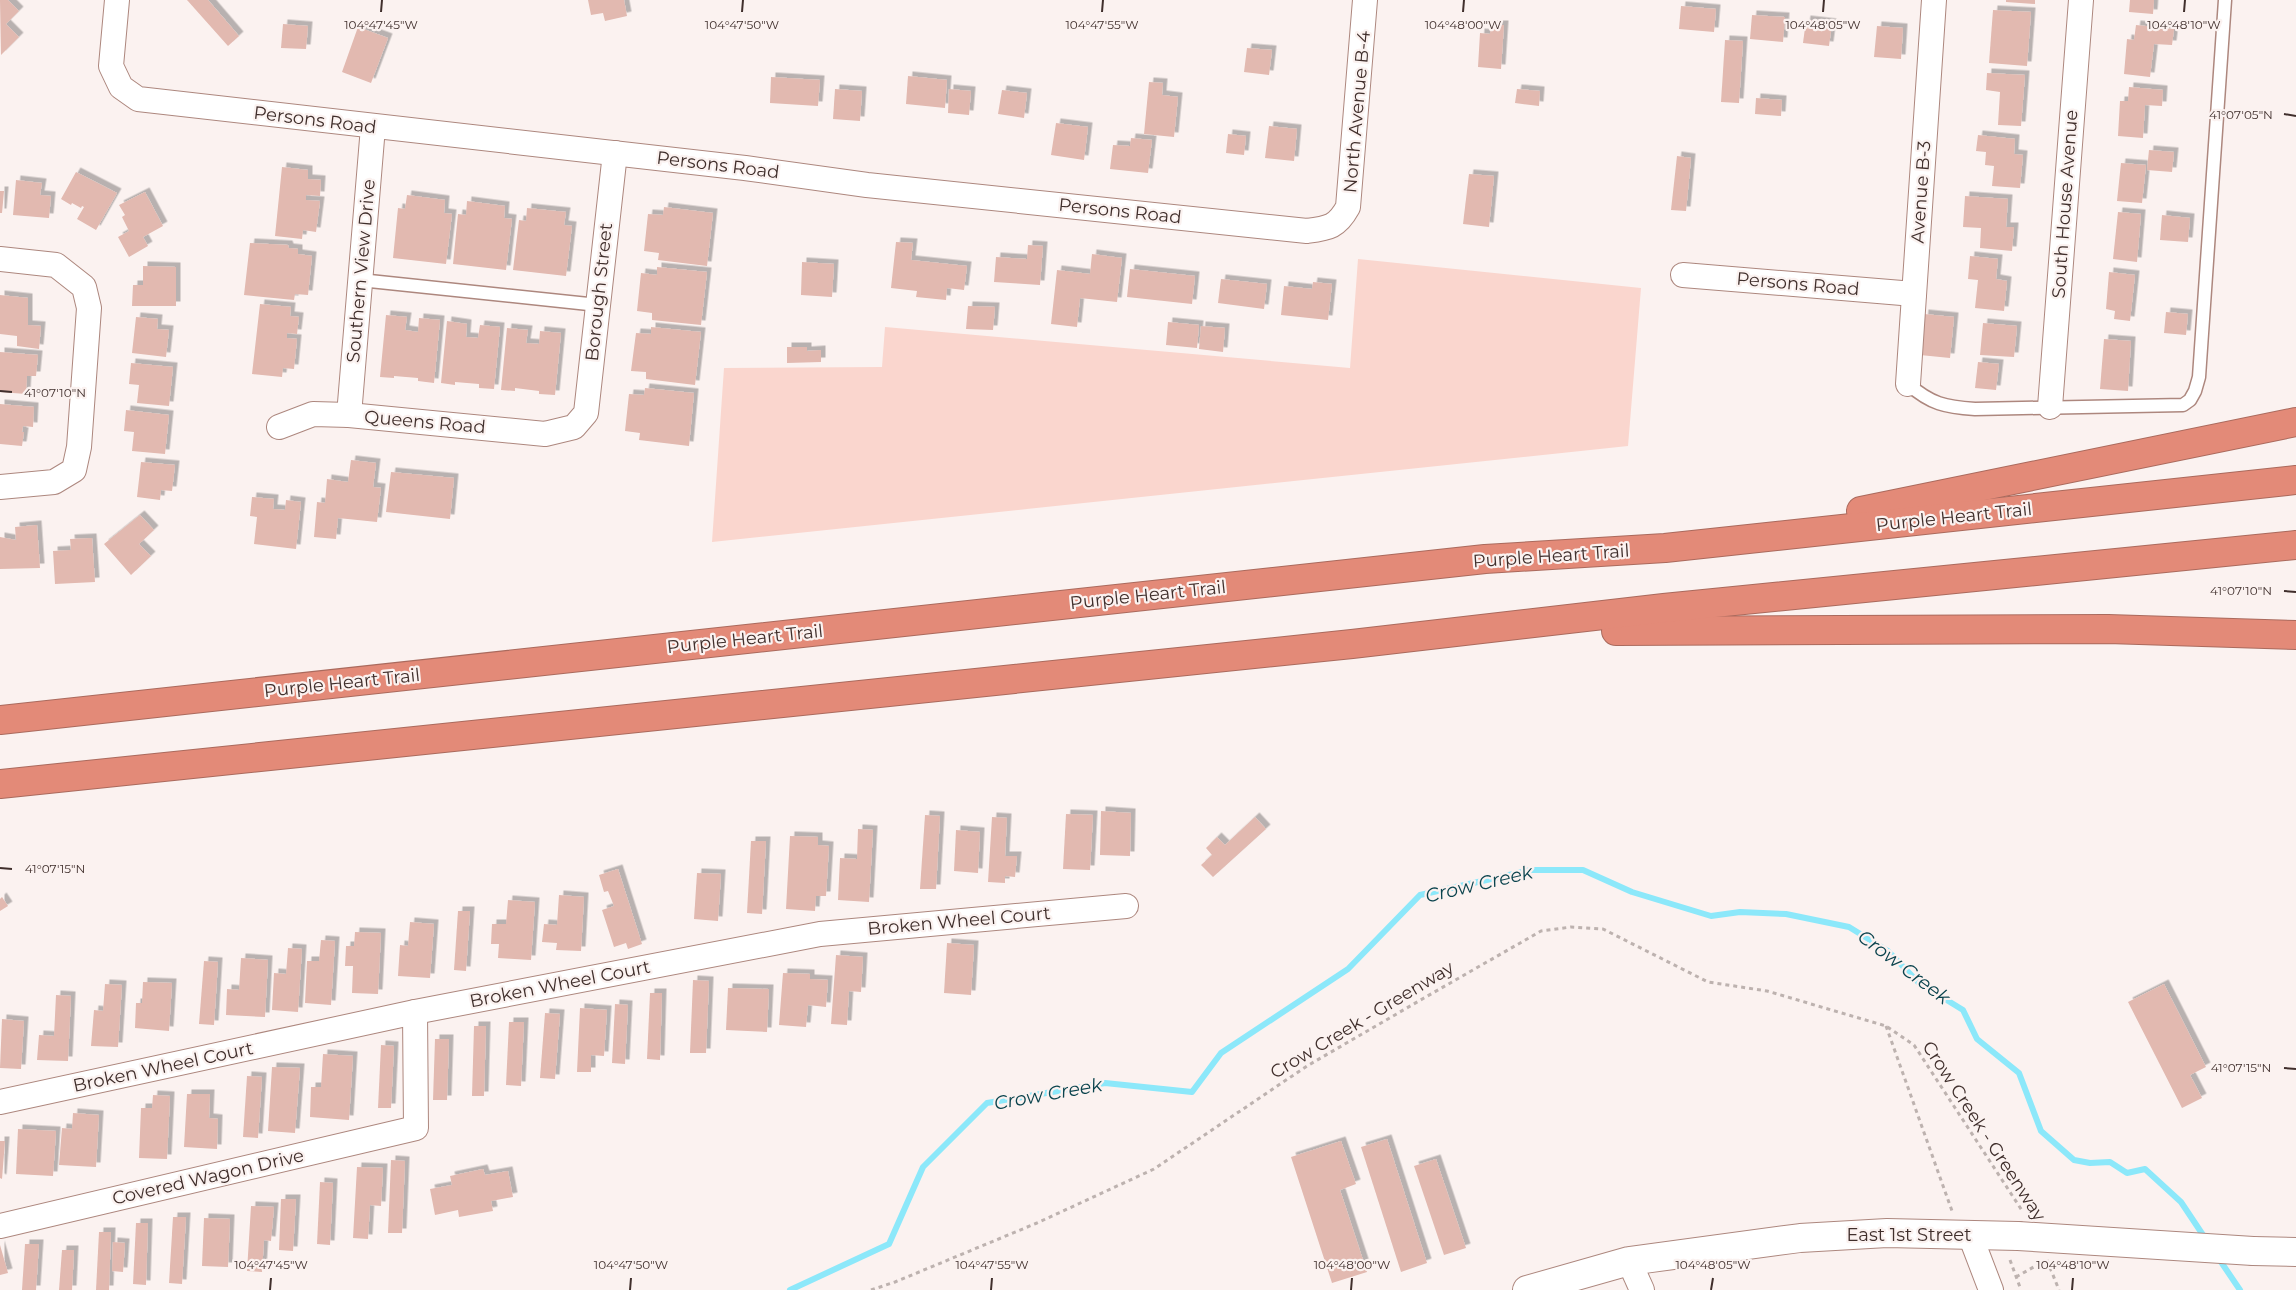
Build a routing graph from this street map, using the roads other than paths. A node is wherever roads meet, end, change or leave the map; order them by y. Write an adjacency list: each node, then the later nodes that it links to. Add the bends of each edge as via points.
1 (117, 0): 6 (street, Persons Road, via 111,66 121,87 138,99)
2 (1365, 0): 8 (street, North Avenue B-4, via 1351,188 1348,207)
3 (1934, 0): 12 (street, Avenue B-3)
4 (2081, 0): 15 (street, South House Avenue)
5 (2225, 0): 15 (lane, via 2196,391 2183,405)
6 (373, 127): 7 (street, Persons Road); 11 (street, Southern View Drive)
7 (615, 153): 8 (street, Persons Road, via 867,185 1291,230 1326,228); 13 (street, Borough Street)
8 (1340, 221)
9 (0, 259): 21 (street, via 56,265 84,287 89,308 79,447 74,470 54,482)
10 (1683, 275): 12 (street, Persons Road)
11 (360, 280): 13 (lane); 16 (street, Southern View Drive)
12 (1914, 294): 14 (street, Avenue B-3)
13 (598, 306): 19 (street, Borough Street, via 586,412)
14 (1908, 384): 15 (lane, via 1925,399 1947,407 1975,410)
15 (2050, 408)
16 (349, 415): 18 (street, Queens Road, via 313,414); 19 (street, Queens Road, via 544,434)
17 (2296, 422): 23 (highway, via 1952,494)
18 (279, 427)
19 (574, 427)
20 (2296, 480): 23 (highway, Purple Heart Trail)
21 (0, 486)
22 (2296, 545): 25 (highway, via 1664,608)
23 (1665, 548): 26 (highway, Purple Heart Trail, via 1485,559)
24 (2296, 635): 25 (highway, via 2108,629 1647,629)
25 (1352, 644): 27 (highway)
26 (0, 720)
27 (0, 784)
28 (1126, 906): 29 (street, Broken Wheel Court, via 820,934)
29 (415, 1012): 30 (street, Broken Wheel Court); 31 (street, Covered Wagon Drive, via 416,1128)
30 (0, 1102)
31 (0, 1226)
32 (1965, 1235): 33 (street, East 1st Street, bridge, via 2023,1228 2253,1251); 34 (street, East 1st Street, via 1887,1233 1800,1238); 37 (street)
33 (2296, 1252)
34 (1629, 1261): 35 (street, East 1st Street); 36 (street)
35 (1527, 1290)
36 (1642, 1290)
37 (1991, 1290)

